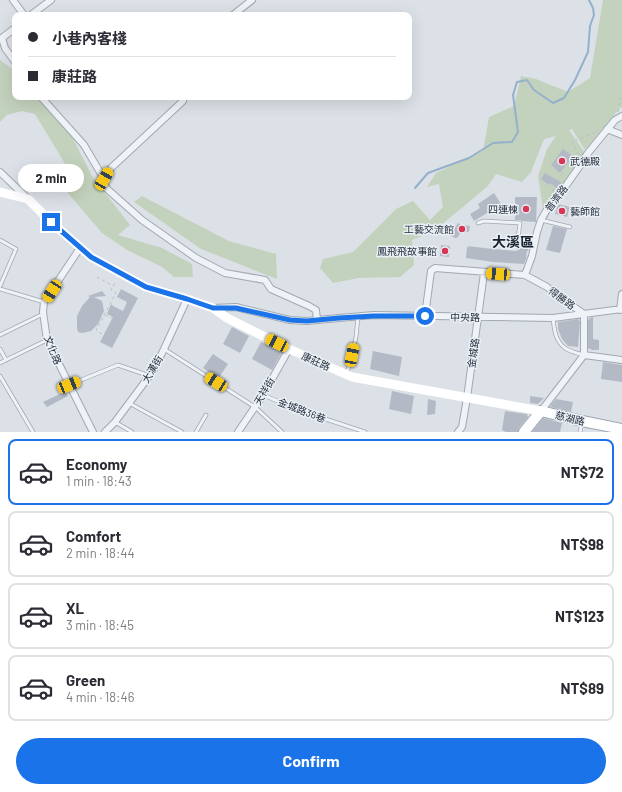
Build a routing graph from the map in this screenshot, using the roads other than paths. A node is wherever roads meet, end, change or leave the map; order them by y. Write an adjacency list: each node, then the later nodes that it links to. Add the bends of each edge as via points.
1 (13, 0): 4 (street)
2 (51, 0): 5 (street)
3 (252, 0): 6 (street)
4 (22, 12)
5 (35, 12)
6 (238, 12)
7 (12, 30): 8 (street, via 2,38)
8 (12, 60)
9 (44, 100): 15 (street, via 84,145)
10 (183, 100): 15 (street, via 111,168)
11 (622, 116): 12 (street, 普濟路)
12 (607, 129): 13 (street); 18 (street, 普濟路)
13 (622, 135)
14 (0, 172): 17 (street)
15 (104, 179): 38 (street, via 106,188 142,220 196,258 225,273 265,280 270,288 316,310)
16 (0, 192): 17 (street)
17 (28, 199): 23 (street, 康莊路)
18 (541, 220): 20 (lane); 22 (street, 普濟路)
19 (478, 223): 22 (lane, via 520,223 518,238)
20 (570, 227)
21 (0, 240): 26 (lane, via 16,249)
22 (536, 240): 25 (street, 普濟路)
23 (80, 248): 28 (street, 康莊路, via 91,257 146,287); 29 (street, 文化路)
24 (484, 273): 25 (street); 35 (street, via 435,268 431,271); 36 (street, 金城路)
25 (526, 275): 33 (street, 得勝路)
26 (0, 288): 29 (lane)
27 (622, 294): 31 (street)
28 (187, 299): 30 (street, 康莊路); 42 (street, 大漢街)
29 (44, 302): 32 (street, 文化路)
30 (213, 308): 38 (street, 中央路, via 236,308 290,320); 43 (street, 康莊路, via 227,318)
31 (621, 310): 33 (street, 中央路)
32 (43, 314): 39 (lane); 40 (street, 文化路)
33 (584, 314): 37 (street, 中央路); 44 (street, 得勝路)
34 (358, 316): 35 (street, 中央路); 38 (street, 中央路); 48 (lane, via 356,337)
35 (425, 316): 36 (street, 中央路)
36 (478, 317): 37 (street, 中央路); 53 (street, 金城路)
37 (554, 318): 44 (lane, via 554,332 559,342 565,348)
38 (318, 320)
39 (0, 335)
40 (47, 340): 45 (lane); 51 (street, 文化路)
41 (0, 349): 45 (lane)
42 (164, 349): 50 (street, 大漢街); 55 (lane)
43 (289, 349): 48 (street, 康莊路); 52 (street, 天祥街)
44 (584, 355): 46 (street); 56 (street)
45 (6, 360): 47 (lane)
46 (622, 360)
47 (0, 363)
48 (346, 374): 53 (street, 康莊路)
49 (0, 376): 61 (lane)
50 (150, 376): 51 (lane, via 118,365); 54 (street, 大漢街)
51 (69, 385): 62 (street, 文化路)
52 (263, 395): 55 (street, 天祥街); 69 (lane, 金城路36巷)
53 (467, 398): 56 (street, 康莊路); 70 (street, 金城路, via 462,427)
54 (129, 403): 59 (street, 大漢街); 65 (lane)
55 (255, 407): 67 (street, 天祥街); 68 (lane)
56 (541, 411): 58 (main road, 慈湖路); 71 (main road)
57 (206, 415): 66 (lane)
58 (582, 421): 60 (main road, 慈湖路); 72 (lane)
59 (115, 422): 63 (street, 大漢街); 64 (lane)
60 (617, 430)
61 (33, 432)
62 (93, 432)
63 (105, 432)
64 (132, 432)
65 (182, 432)
66 (196, 432)
67 (238, 432)
68 (282, 432)
69 (365, 432)
70 (458, 432)
71 (524, 432)
72 (580, 432)

